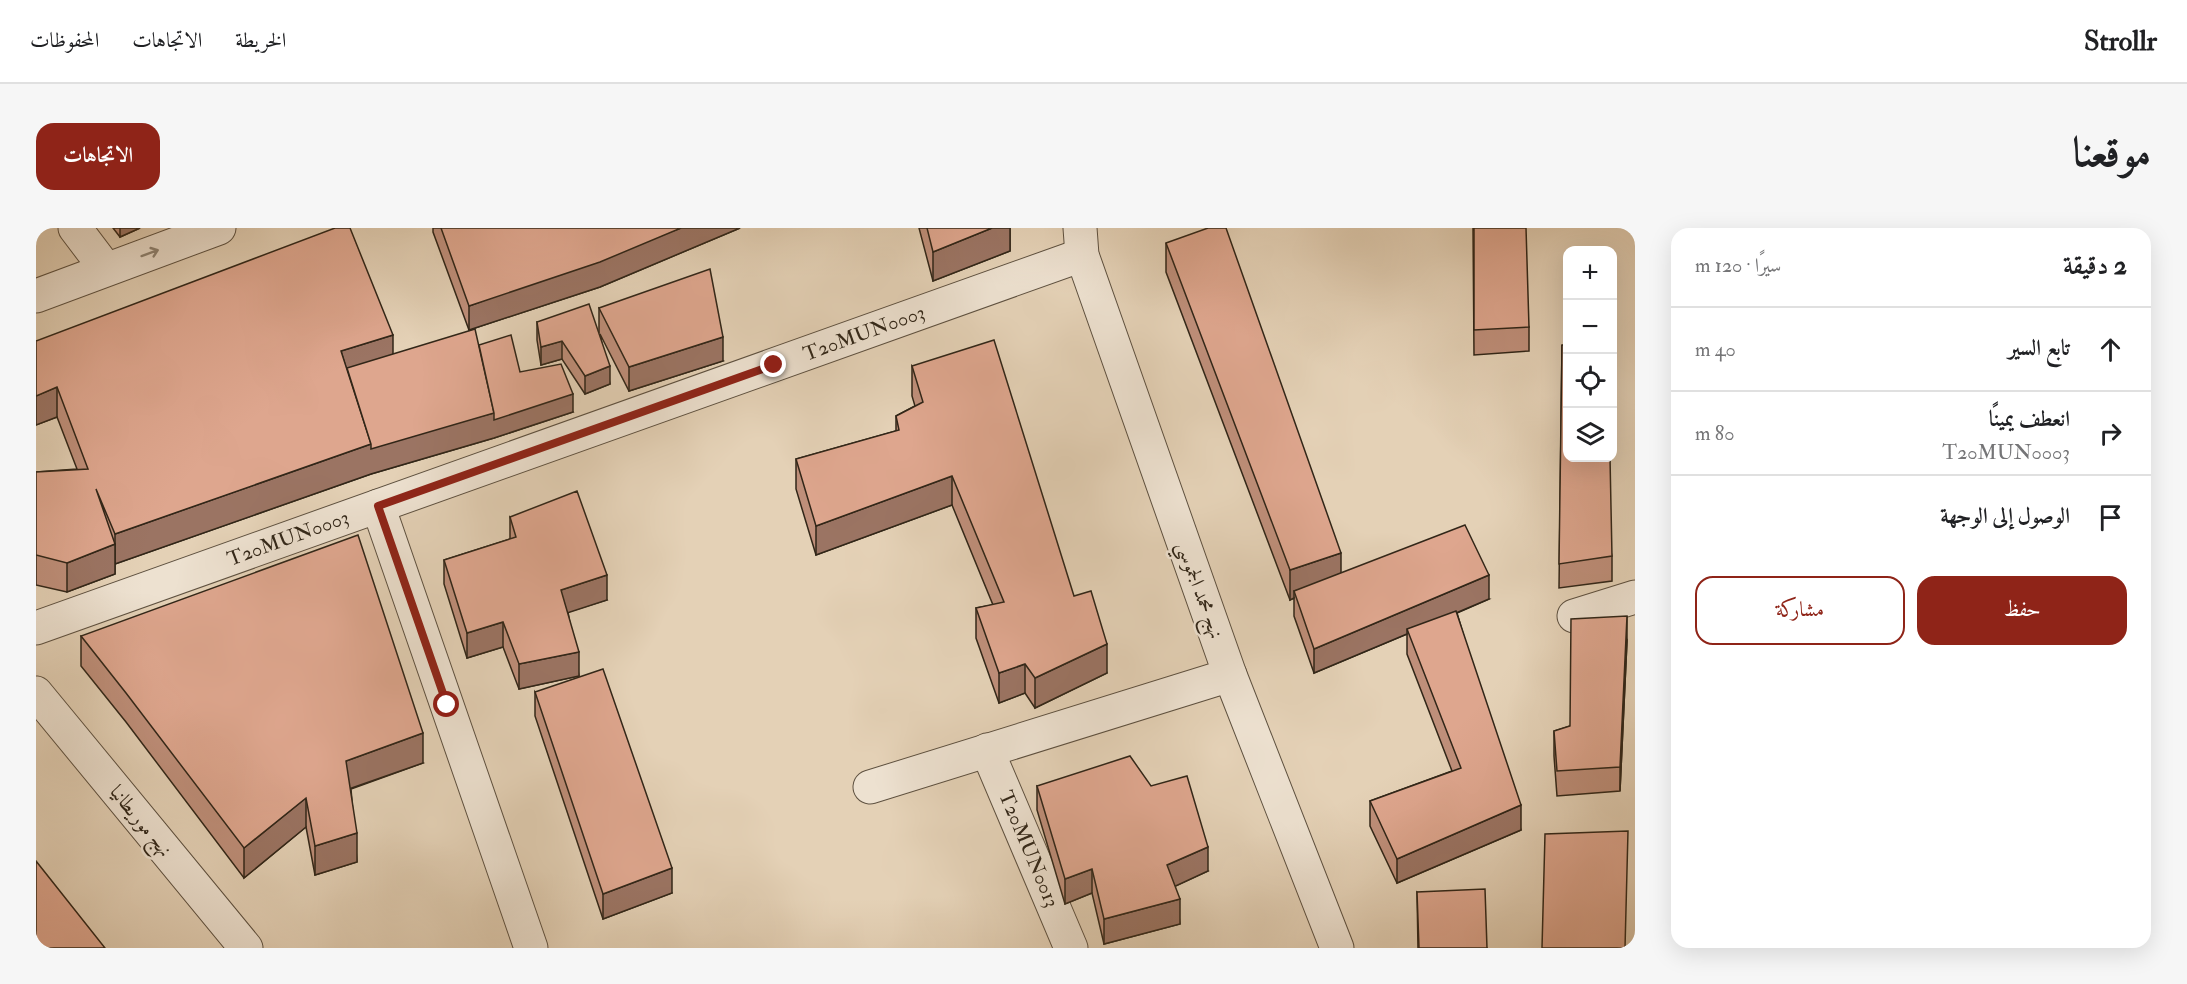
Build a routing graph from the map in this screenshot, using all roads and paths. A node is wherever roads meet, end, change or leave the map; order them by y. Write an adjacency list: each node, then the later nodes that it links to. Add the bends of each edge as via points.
1 (75, 228): 4 (street)
2 (219, 228): 4 (street, one-way to 2)
3 (1081, 242): 6 (street, T20MUN0003); 10 (street, نهج محمد الجموسي)
4 (106, 269): 5 (street)
5 (36, 296)
6 (378, 506): 9 (street, T20MUN0003); 15 (street)
7 (1635, 597): 8 (street)
8 (1574, 616)
9 (36, 628)
10 (1230, 675): 12 (street); 17 (street, نهج محمد الجموسي)
11 (36, 693): 14 (street, نهج موريطانيا)
12 (987, 750): 13 (street); 16 (street, T20MUN0013)
13 (870, 787)
14 (246, 948)
15 (531, 948)
16 (1071, 948)
17 (1337, 948)

